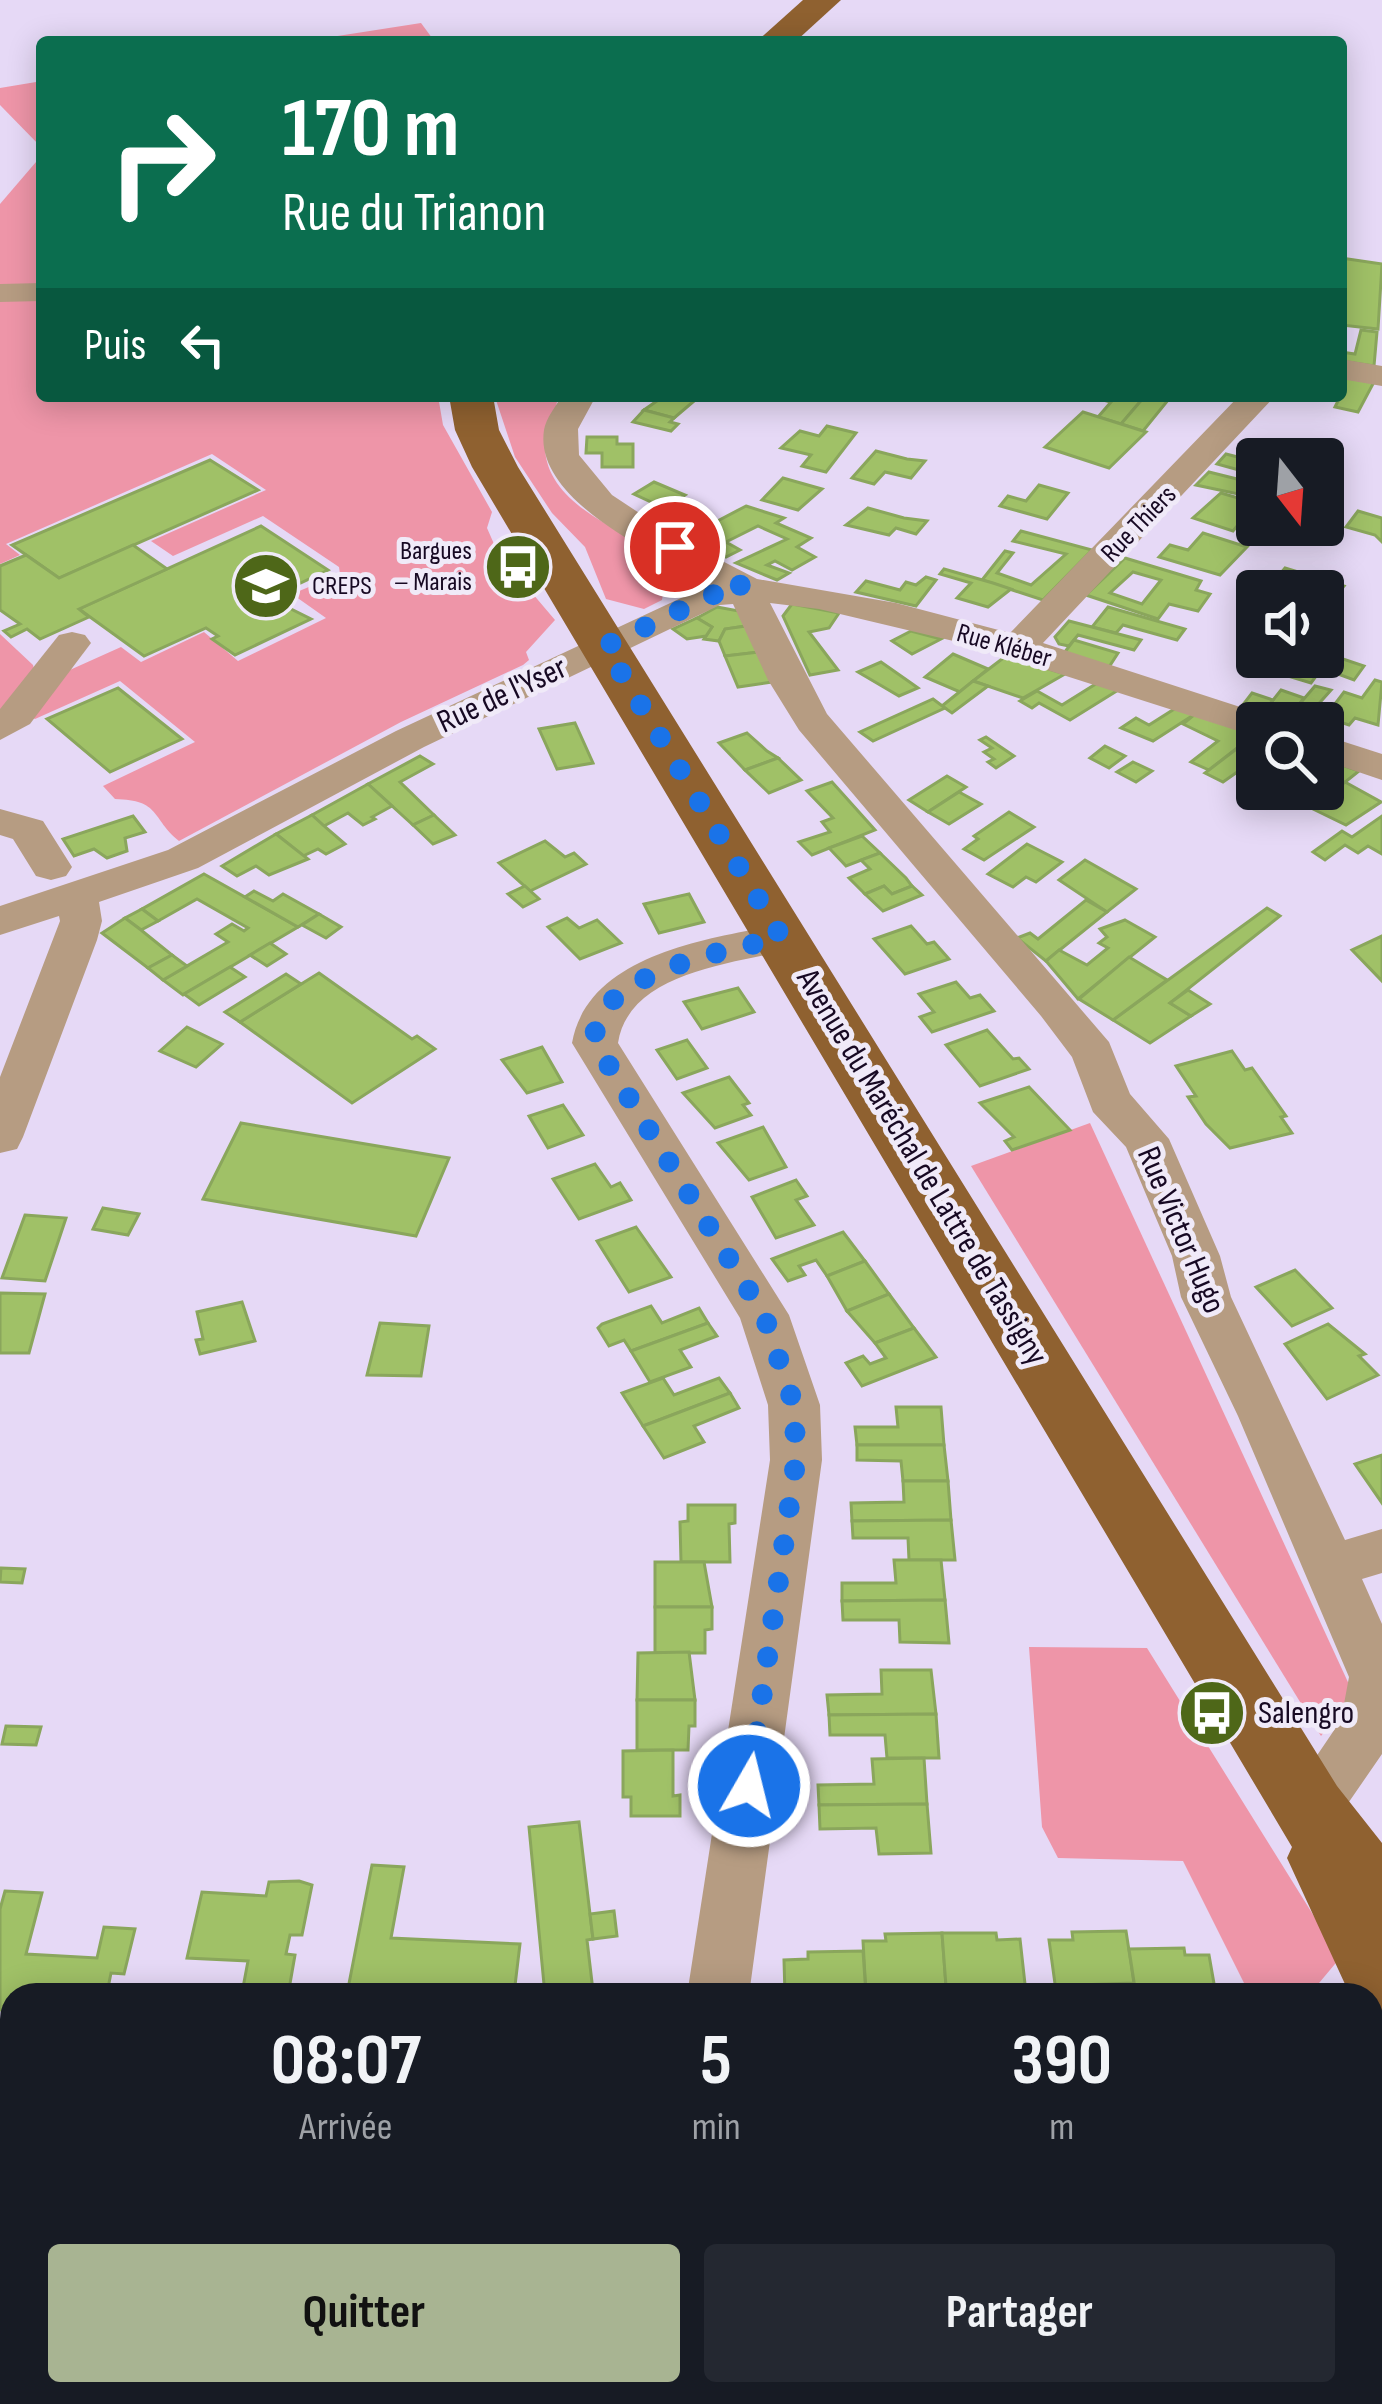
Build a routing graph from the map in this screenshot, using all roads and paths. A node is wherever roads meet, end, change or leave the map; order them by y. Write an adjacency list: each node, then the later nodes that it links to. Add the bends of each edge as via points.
1 (824, 0): 2 (main road)
2 (781, 36)
3 (0, 292): 4 (street)
4 (36, 292)
5 (1347, 370): 6 (street)
6 (1382, 376)
7 (472, 402): 12 (main road, Avenue du Maréchal de Lattre de Tassigny, via 480,440)
8 (576, 402): 10 (street, via 560,442 580,489)
9 (1252, 402): 13 (street, Rue Thiers)
10 (745, 588): 12 (street, Rue de l'Yser, via 712,595); 13 (street, Rue Kléber); 25 (street, Rue Victor Hugo, via 817,734 1044,991 1093,1053 1109,1100 1146,1139 1206,1297)
11 (72, 644): 15 (street)
12 (605, 646): 19 (street, Rue de l'Yser, via 265,815 195,866); 21 (main road, Avenue du Maréchal de Lattre de Tassigny)
13 (1017, 648): 14 (street, Rue Kléber)
14 (1236, 718)
15 (0, 728)
16 (1344, 754): 17 (street)
17 (1382, 768)
18 (0, 822): 19 (street, via 28,830)
19 (69, 895): 20 (street, Rue de l'Yser); 22 (street, Rue de l'Yser); 23 (street)
20 (0, 921)
21 (782, 938): 26 (main road, Avenue du Maréchal de Lattre de Tassigny); 29 (street, via 668,967 608,1008 593,1030 764,1315 794,1405 796,1460)
22 (0, 948)
23 (0, 1137)
24 (1382, 1551): 25 (street)
25 (1329, 1568): 26 (street, Rue Victor Hugo, via 1379,1687 1368,1726)
26 (1310, 1810): 27 (main road, Avenue du Maréchal de Lattre de Tassigny); 28 (main road, Avenue du Maréchal de Lattre de Tassigny, via 1331,1875)
27 (1382, 1896)
28 (1382, 1976)
29 (720, 1983)

